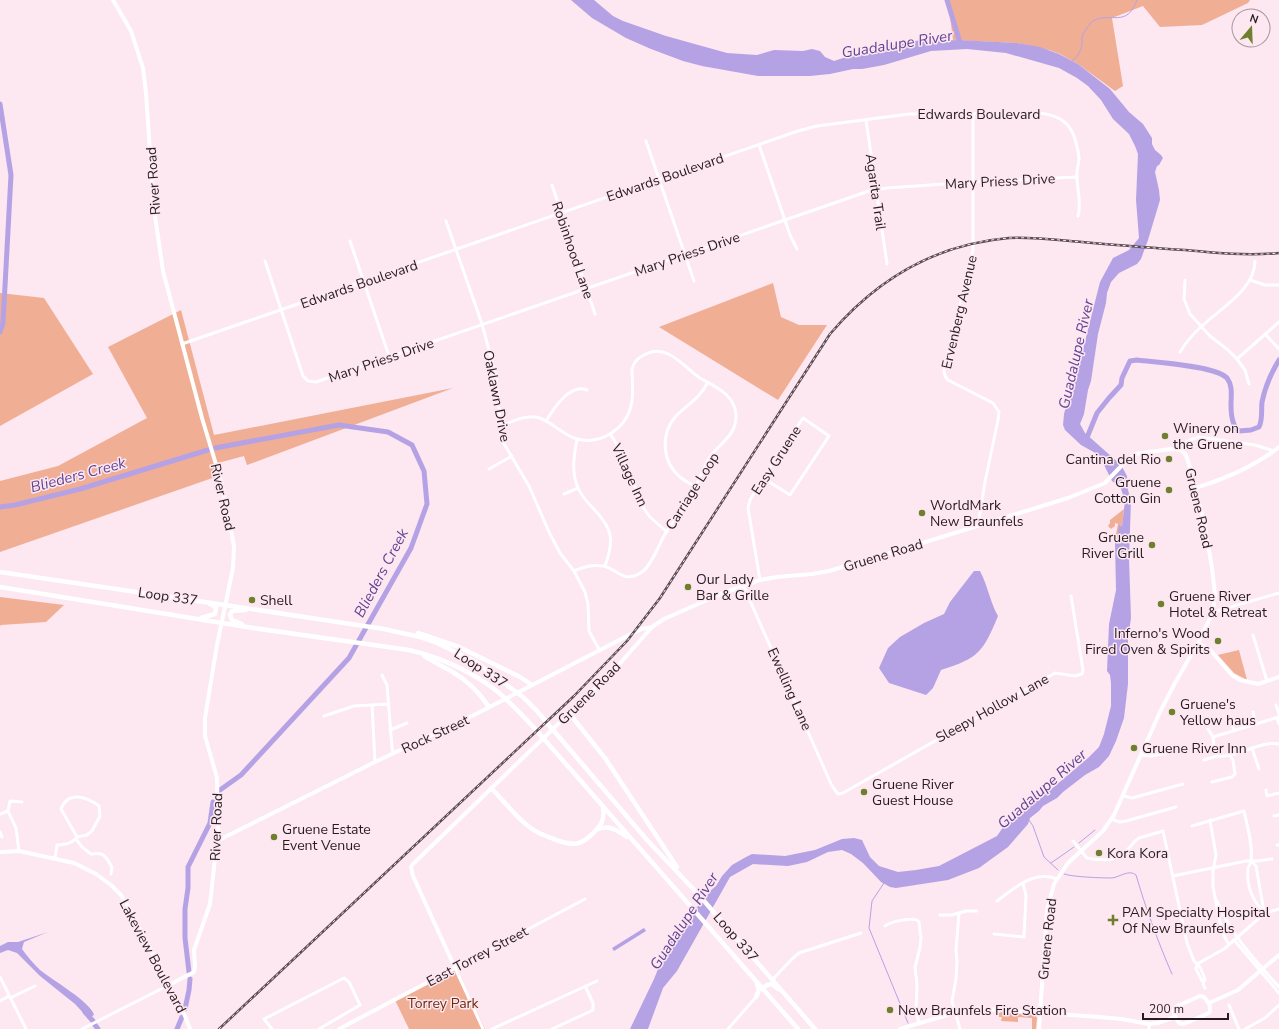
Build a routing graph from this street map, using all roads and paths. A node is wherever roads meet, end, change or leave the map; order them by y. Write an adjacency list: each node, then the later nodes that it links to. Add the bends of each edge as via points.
1 (113, 0): 34 (street, River Road, via 131,30 143,68 158,243)
2 (973, 114): 3 (street, Edwards Boulevard, via 909,114); 6 (street, Edwards Boulevard, via 1039,113 1064,120 1075,138 1079,157); 8 (street, Ervenberg Avenue)
3 (866, 120): 5 (street, Edwards Boulevard, via 806,129); 10 (street, Agarita Trail)
4 (646, 141): 7 (street)
5 (759, 145): 7 (street, Edwards Boulevard); 13 (street)
6 (1076, 177): 8 (street, Mary Priess Drive); 12 (street, Edwards Boulevard, via 1080,207)
7 (659, 179): 11 (street, Edwards Boulevard); 18 (street)
8 (973, 182): 10 (street, Mary Priess Drive); 56 (street, Ervenberg Avenue, via 973,254 944,370 948,380 993,403 999,412)
9 (552, 185): 11 (street, Robinhood Lane)
10 (875, 190): 13 (street, Mary Priess Drive); 21 (street, Agarita Trail)
11 (561, 213): 17 (street, Edwards Boulevard); 27 (street, Robinhood Lane)
12 (1078, 216)
13 (784, 220): 16 (street); 18 (street, Mary Priess Drive)
14 (446, 221): 17 (street, Oaklawn Drive)
15 (350, 241): 25 (street)
16 (797, 249)
17 (456, 250): 25 (street, Edwards Boulevard); 31 (street, Oaklawn Drive)
18 (685, 255): 24 (street); 27 (street, Mary Priess Drive)
19 (265, 261): 28 (street)
20 (1255, 261): 23 (street)
21 (887, 264)
22 (1185, 280): 32 (street, via 1185,304)
23 (1250, 280): 26 (street); 32 (street, via 1244,290)
24 (694, 281)
25 (364, 282): 28 (street, Edwards Boulevard); 37 (street)
26 (1279, 286)
27 (586, 288): 29 (street, Robinhood Lane); 31 (street, Mary Priess Drive)
28 (282, 311): 34 (street, Edwards Boulevard); 37 (street, Mary Priess Drive, via 304,376 308,381 316,382)
29 (595, 314)
30 (1279, 322): 33 (street)
31 (482, 324): 37 (street, Mary Priess Drive); 43 (street, Oaklawn Drive, via 496,376)
32 (1201, 326): 36 (street); 38 (street)
33 (1265, 334): 35 (street); 38 (street)
34 (182, 344): 67 (street, River Road, via 221,481 234,546 233,568)
35 (1279, 349)
36 (1180, 352)
37 (389, 356)
38 (1237, 359): 40 (street, via 1247,374)
39 (708, 382): 44 (street, Carriage Loop, via 671,355 650,352 633,364 628,414); 52 (street, Carriage Loop, via 730,399 735,407 736,423 731,435 710,457); 52 (street, via 696,399 673,420 665,441 671,466 679,477)
40 (1249, 384)
41 (588, 390): 42 (street, via 576,389 567,395)
42 (546, 421): 43 (street, via 531,417); 45 (street)
43 (501, 426): 49 (street, Oaklawn Drive, via 503,442)
44 (611, 435): 45 (street, via 596,440); 57 (street, Village Inn, via 620,450 643,507)
45 (577, 439): 53 (street, via 574,470)
46 (1279, 447): 48 (street)
47 (1181, 450): 48 (street, via 1185,443 1199,437 1254,445); 54 (street, Gruene Road, via 1187,458); 56 (street, Gruene Road, via 1136,454 1101,485 1068,498)
48 (1274, 451): 54 (street, via 1240,471)
49 (512, 456): 50 (street); 60 (street, Oaklawn Drive, via 530,486 560,553)
50 (489, 469)
51 (763, 478): 51 (street, Easy Gruene, via 803,418 829,436 790,495); 61 (street, Easy Gruene, via 748,508)
52 (696, 487): 57 (street, Carriage Loop)
53 (578, 488): 55 (street); 58 (street, via 609,530 611,542)
54 (1195, 488): 69 (street, Gruene Road, via 1212,568 1215,594)
55 (564, 494)
56 (978, 525): 61 (street, Gruene Road, via 829,571)
57 (666, 532): 58 (street, Carriage Loop, via 642,572 627,577)
58 (605, 566): 60 (street, Carriage Loop, via 587,565)
59 (0, 572): 66 (main road, Loop 337)
60 (574, 572): 77 (street, Oaklawn Drive, via 588,604 589,631)
61 (760, 580): 62 (street, Gruene Road)
62 (743, 585): 72 (street, Gruene Road, via 668,617); 115 (street, Ewelling Lane)
63 (0, 587): 70 (main road, Loop 337)
64 (1279, 593): 69 (street)
65 (1071, 596): 115 (street, Sleepy Hollow Lane, via 1082,674 1055,673 843,793)
66 (205, 602): 67 (main road, Loop 337); 70 (main road, via 216,607 216,612 212,616)
67 (225, 604): 68 (main road, Loop 337); 71 (street, River Road)
68 (255, 609): 73 (main road, via 235,610 230,615 232,620); 74 (main road, Loop 337)
69 (1213, 612): 76 (street, Gruene Road)
70 (198, 619): 71 (main road, Loop 337)
71 (222, 622): 73 (main road, Loop 337); 133 (street, River Road, via 205,725 206,742 217,778)
72 (652, 627): 77 (street, Rock Street, via 642,629); 88 (street, Gruene Road, via 615,669)
73 (255, 628): 78 (main road, Loop 337)
74 (384, 629): 82 (main road, via 410,631 459,646); 144 (main road, Loop 337, via 420,637 454,650 474,661 523,697 647,840)
75 (1253, 635): 81 (street)
76 (1198, 643): 81 (street, via 1211,651 1232,675 1240,680 1258,684); 105 (street, Gruene Road, via 1175,683)
77 (600, 651): 82 (street, Rock Street)
78 (419, 652): 86 (main road, via 467,682); 119 (main road, Loop 337, via 463,670 497,692 538,731)
79 (382, 675): 83 (street, via 387,685)
80 (1279, 677): 81 (street)
81 (1266, 681)
82 (532, 685): 86 (street, Rock Street)
83 (389, 704): 84 (street); 96 (street)
84 (372, 705): 89 (street, via 354,706); 109 (street)
85 (1276, 705): 90 (street)
86 (489, 707): 104 (street, Rock Street)
87 (1253, 712): 93 (street)
88 (569, 713): 113 (street, Gruene Road); 144 (main road, via 605,758)
89 (324, 716)
90 (1278, 716): 93 (street); 94 (street)
91 (1230, 718): 97 (street)
92 (407, 723): 96 (street)
93 (1256, 724): 97 (street)
94 (1279, 724)
95 (1208, 729): 98 (street)
96 (390, 730): 104 (street)
97 (1234, 731): 98 (street)
98 (1213, 737): 100 (street)
99 (1279, 744): 101 (street)
100 (1214, 747): 102 (street); 106 (street)
101 (1252, 748): 107 (street); 110 (street)
102 (1201, 751)
103 (1173, 752): 105 (street)
104 (393, 753): 109 (street, Rock Street)
105 (1141, 755): 117 (street, Gruene Road)
106 (1218, 756): 107 (street); 108 (street)
107 (1230, 756): 111 (street, via 1233,760 1232,777)
108 (1204, 760)
109 (375, 762): 133 (street, Rock Street)
110 (1259, 769)
111 (1212, 782)
112 (1183, 784): 117 (street, via 1132,798)
113 (492, 788): 128 (main road, via 524,822 548,837 574,844 586,840); 164 (street, Gruene Road, via 411,867)
114 (1266, 790): 116 (street, via 1267,796)
115 (836, 793)
116 (1279, 793)
117 (1124, 796): 125 (street, Gruene Road)
118 (22, 802): 121 (street, via 10,801)
119 (603, 807): 128 (main road, via 604,817); 132 (main road, Loop 337)
120 (1176, 807): 125 (street, via 1120,822)
121 (8, 811): 122 (street); 135 (street, via 16,828)
122 (0, 814)
123 (1279, 815): 124 (street)
124 (1274, 816)
125 (1111, 819): 136 (street, Gruene Road, via 1103,831)
126 (1210, 820): 127 (street); 140 (street, via 1244,811); 141 (street, via 1216,855)
127 (1192, 826)
128 (598, 829): 132 (main road, via 611,828)
129 (0, 832): 130 (street)
130 (2, 837)
131 (76, 838): 131 (street, via 88,835 100,816 98,806 90,799 80,796 70,799 61,809); 138 (street, via 65,845 57,845); 142 (street, via 91,854 104,855 112,867)
132 (632, 840): 162 (main road, Loop 337)
133 (217, 841): 169 (street, River Road, via 210,904 194,950 195,970)
134 (1073, 841): 136 (street)
135 (20, 851): 137 (street, Lakeview Boulevard); 138 (street, Lakeview Boulevard)
136 (1080, 851): 143 (street, via 1087,858 1118,858 1135,840 1163,831); 145 (street, Gruene Road)
137 (0, 852)
138 (55, 858): 169 (street, Lakeview Boulevard, via 84,867 117,891 138,923)
139 (1272, 859): 140 (street)
140 (1251, 861): 141 (street); 153 (street, via 1256,866); 153 (street, via 1248,869 1251,892)
141 (1214, 868): 143 (street); 147 (street)
142 (110, 874)
143 (1173, 876): 163 (street, via 1186,938)
144 (683, 877): 167 (main road, Loop 337)
145 (1057, 879): 146 (street, via 1036,876); 185 (street, Gruene Road, via 1047,910)
146 (1023, 883): 149 (street); 157 (street, via 1026,896 1024,937)
147 (1215, 895): 158 (street, via 1222,914); 160 (street, via 1222,932)
148 (585, 899): 164 (street, East Torrey Street)
149 (997, 901)
150 (1279, 908): 153 (street)
151 (977, 911): 152 (street)
152 (959, 913): 154 (street); 184 (street, via 956,979 952,1001)
153 (1265, 913): 158 (street)
154 (940, 915)
155 (885, 926): 187 (street, via 914,919 919,922 920,947 915,967 916,1011)
156 (861, 933): 167 (street, via 799,954)
157 (994, 934)
158 (1237, 937): 159 (street); 165 (street)
159 (1234, 940): 160 (street); 165 (street)
160 (1229, 945): 163 (street)
161 (1279, 955): 165 (street)
162 (740, 962): 173 (main road, Loop 337); 178 (main road, via 758,986)
163 (1196, 964): 174 (street)
164 (455, 968): 194 (street, East Torrey Street); 195 (street, Gruene Road)
165 (1262, 970): 172 (street); 175 (street); 180 (street, via 1238,990)
166 (0, 977): 177 (street)
167 (773, 979): 183 (main road, Loop 337)
168 (596, 981): 171 (street)
169 (169, 985): 190 (street); 191 (street, Lakeview Boulevard)
170 (35, 986): 177 (street)
171 (585, 986): 196 (street); 197 (street, via 593,1003 593,1010)
172 (1279, 987)
173 (763, 988): 176 (main road, Loop 337); 178 (street); 183 (main road, via 773,985 792,1006)
174 (1205, 988)
175 (1279, 993)
176 (768, 994): 178 (main road); 199 (main road, Loop 337)
177 (10, 997): 179 (street); 189 (street)
178 (756, 997): 198 (street)
179 (0, 1001)
180 (1209, 1003): 186 (street, via 1203,996 1194,998 1175,1007); 186 (street, via 1209,1013 1196,1019 1181,1024)
181 (1229, 1005): 204 (street)
182 (1279, 1005): 205 (street, via 1265,1018)
183 (797, 1008): 200 (main road, Loop 337)
184 (955, 1013): 185 (street, via 976,1008); 187 (street); 202 (street)
185 (1040, 1013): 188 (street, via 1121,1019); 203 (street, Gruene Road)
186 (1175, 1017): 188 (street)
187 (919, 1023): 201 (street)
188 (1149, 1027)
189 (26, 1029)
190 (82, 1029)
191 (190, 1029)
192 (272, 1029): 193 (street, via 264,1019 344,978 349,982 360,1005)
193 (319, 1029)
194 (339, 1029)
195 (483, 1029)
196 (492, 1029)
197 (552, 1029)
198 (728, 1029)
199 (798, 1029)
200 (815, 1029)
201 (900, 1029)
202 (960, 1029)
203 (1039, 1029)
204 (1239, 1029)
205 (1245, 1029)

